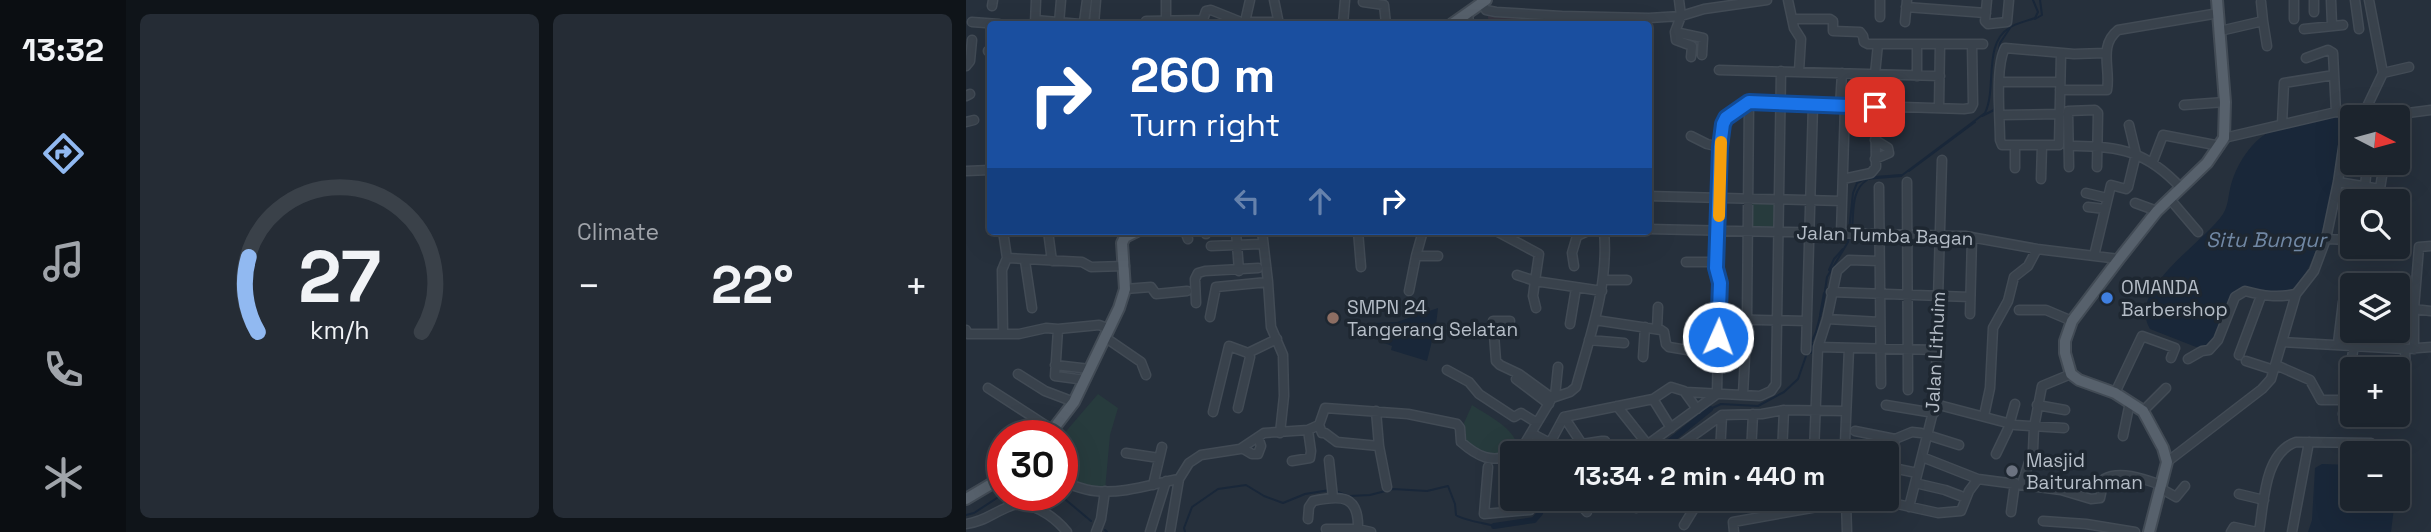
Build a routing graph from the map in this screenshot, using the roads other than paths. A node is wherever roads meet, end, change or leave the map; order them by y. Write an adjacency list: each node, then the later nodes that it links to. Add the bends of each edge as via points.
1 (1036, 0): 34 (street)
2 (1062, 0): 35 (street)
3 (1087, 0): 36 (street)
4 (1096, 0): 37 (street)
5 (1166, 0): 38 (street)
6 (1250, 0): 41 (street)
7 (1274, 0): 42 (street)
8 (1345, 0): 43 (street)
9 (1679, 0): 29 (street)
10 (1767, 0): 24 (street)
11 (1788, 0): 31 (street)
12 (1880, 0): 30 (street)
13 (1987, 0): 27 (street)
14 (2009, 0): 27 (street, via 2007,22 1986,24)
15 (2217, 0): 28 (main road)
16 (2294, 0): 32 (street)
17 (2314, 0): 26 (street)
18 (2331, 0): 50 (street)
19 (2355, 0): 53 (street)
20 (2370, 0): 74 (street)
21 (1363, 2): 44 (street, via 1384,5)
22 (2261, 2): 46 (street)
23 (1906, 3): 27 (street); 48 (street)
24 (1704, 4): 29 (street)
25 (1477, 5): 33 (street, via 1496,12); 45 (main road)
26 (2314, 12)
27 (1986, 13)
28 (2219, 13): 54 (main road); 64 (street, via 2118,30)
29 (1681, 16): 33 (street); 55 (street)
30 (1880, 17)
31 (1791, 19): 57 (street, via 1830,19 1833,31 1860,32 1865,43); 72 (street, via 1801,39)
32 (2294, 19)
33 (1562, 20)
34 (1035, 21)
35 (1059, 21)
36 (1084, 21)
37 (1094, 21)
38 (1156, 21)
39 (1197, 21): 40 (street, via 1211,10)
40 (1237, 21)
41 (1243, 21)
42 (1279, 21)
43 (1343, 21)
44 (1386, 21)
45 (1456, 21)
46 (2263, 21): 54 (street); 62 (street)
47 (972, 22): 49 (street)
48 (1905, 22)
49 (987, 23)
50 (2332, 25): 51 (street); 52 (street)
51 (2343, 25)
52 (2304, 29)
53 (2359, 29)
54 (2220, 30): 82 (main road)
55 (1675, 32): 65 (street, via 1703,38); 66 (street, via 1677,42 1692,47)
56 (972, 40): 68 (street)
57 (1878, 44): 58 (street); 75 (street)
58 (1917, 44): 59 (street); 77 (street)
59 (1940, 44): 60 (street); 78 (street)
60 (1972, 44): 61 (street); 90 (street, via 1972,106)
61 (1983, 44)
62 (2267, 46)
63 (2061, 53): 64 (street); 79 (street, via 2007,48); 80 (street)
64 (2105, 53): 80 (street, via 2106,90)
65 (1702, 55)
66 (1691, 57)
67 (2306, 58): 76 (street, via 2328,50 2333,55)
68 (966, 66)
69 (2409, 67): 74 (street)
70 (1719, 69): 71 (street)
71 (1781, 71): 72 (street); 83 (street)
72 (1799, 71): 73 (street)
73 (1842, 73): 75 (street); 87 (street)
74 (2383, 73): 86 (street)
75 (1875, 74): 77 (street); 88 (street)
76 (2334, 75): 92 (street); 98 (street, via 2286,82)
77 (1917, 76): 78 (street)
78 (1940, 76): 90 (street)
79 (2000, 82): 80 (street); 96 (street)
80 (2060, 86): 95 (street)
81 (1749, 102): 83 (street); 107 (street, via 1726,118); 131 (street)
82 (2225, 102): 85 (street); 102 (main road)
83 (1780, 103): 84 (street); 132 (street)
84 (1813, 104): 87 (street); 135 (street)
85 (2184, 105)
86 (2367, 105)
87 (1843, 106): 88 (street); 120 (street)
88 (1875, 107): 89 (street); 97 (street)
89 (1897, 107): 90 (street); 97 (street)
90 (1939, 108)
91 (2431, 110): 94 (street)
92 (2336, 112): 93 (street); 98 (street)
93 (2340, 113)
94 (2410, 113)
95 (2060, 114): 96 (street); 104 (street, via 2059,145)
96 (2000, 115): 103 (street, via 2000,142)
97 (1875, 124): 101 (street)
98 (2282, 124): 102 (street)
99 (2129, 125): 108 (street)
100 (1690, 136): 107 (street)
101 (1875, 140): 109 (street); 109 (street, via 1889,153)
102 (2222, 142): 111 (street, via 2163,135); 126 (main road)
103 (2015, 145): 104 (street); 116 (street)
104 (2042, 145): 121 (street)
105 (2098, 145): 106 (street); 106 (street, via 2097,111 2073,110 2068,111); 108 (street); 113 (street)
106 (2069, 146): 112 (street)
107 (1720, 147): 130 (street)
108 (2136, 154): 111 (street); 133 (street, via 2127,188 2111,185)
109 (1875, 159): 120 (street, via 1871,173)
110 (1942, 160): 160 (street, Jalan Lithuim)
111 (2153, 161): 126 (street)
112 (2069, 167)
113 (2097, 167)
114 (2340, 168): 123 (street)
115 (987, 169): 117 (street)
116 (2015, 169)
117 (966, 171)
118 (2366, 175): 124 (street)
119 (2382, 175): 127 (street)
120 (1843, 179): 136 (street)
121 (2041, 179)
122 (1907, 182): 149 (street)
123 (2338, 182): 124 (street); 162 (street)
124 (2365, 186): 127 (street)
125 (1878, 187): 148 (street)
126 (2181, 188): 134 (main road)
127 (2380, 189)
128 (2086, 193): 133 (street)
129 (1652, 196): 130 (street)
130 (1719, 197): 131 (street); 144 (street)
131 (1747, 197): 132 (street); 142 (street)
132 (1779, 198): 135 (street); 143 (street)
133 (2107, 198): 139 (street)
134 (2169, 198): 140 (main road); 146 (street)
135 (1810, 199): 136 (street); 145 (street)
136 (1842, 201): 147 (street)
137 (2135, 203): 140 (street)
138 (2088, 207): 139 (street)
139 (2105, 209): 171 (street)
140 (2157, 211): 173 (main road)
141 (1652, 229): 144 (street, Jalan Tumba Bagan)
142 (1747, 230): 143 (street, Jalan Tumba Bagan); 144 (street, Jalan Tumba Bagan); 212 (street)
143 (1778, 231): 145 (street, Jalan Tumba Bagan); 215 (street)
144 (1717, 232): 178 (street)
145 (1809, 232): 147 (street, Jalan Tumba Bagan); 218 (street)
146 (2198, 232)
147 (1844, 234): 148 (street, Jalan Tumba Bagan)
148 (1879, 234): 149 (street, Jalan Tumba Bagan); 176 (street)
149 (1907, 234): 160 (street, Jalan Tumba Bagan); 197 (street)
150 (1004, 235): 172 (street)
151 (1049, 235): 175 (street)
152 (1129, 235): 179 (main road, via 1122,243)
153 (1237, 235): 165 (street)
154 (1264, 235): 188 (street)
155 (1358, 235): 181 (street)
156 (1421, 235): 169 (street)
157 (1503, 235): 187 (street, via 1539,254)
158 (1580, 235): 180 (street, via 1572,253)
159 (1604, 235): 185 (street)
160 (1941, 235): 161 (street, Jalan Tumba Bagan); 199 (street, Jalan Lithuim)
161 (1972, 237): 168 (street, Jalan Tumba Bagan); 200 (street)
162 (2326, 239): 163 (street); 196 (street, via 2314,271)
163 (2340, 240)
164 (1260, 244): 165 (street)
165 (1238, 245): 166 (street); 183 (street)
166 (1211, 246)
167 (2431, 246): 205 (street, via 2419,247)
168 (2037, 249): 171 (street, Jalan Tumba Bagan); 289 (street, via 2028,266 2014,277 2008,301 1993,328)
169 (1416, 256): 170 (street); 192 (street)
170 (1438, 256)
171 (2094, 256): 173 (street, Jalan Tumba Bagan)
172 (1007, 258): 174 (street); 226 (street, via 1002,270)
173 (2119, 259): 216 (main road)
174 (1025, 261): 175 (street); 203 (street)
175 (1052, 261): 179 (street)
176 (1879, 261): 194 (street, via 1849,260 1837,271); 195 (street)
177 (1686, 262): 178 (street)
178 (1717, 262): 211 (street)
179 (1125, 266): 190 (main road)
180 (1574, 266)
181 (1361, 267)
182 (1258, 268): 183 (street)
183 (1239, 271): 201 (street, via 1198,273)
184 (1517, 275): 187 (street)
185 (1603, 280): 186 (street); 193 (street)
186 (1627, 280)
187 (1535, 281): 189 (street); 204 (street)
188 (1268, 282): 209 (street, via 1216,287); 228 (street, via 1271,327)
189 (1576, 288): 193 (street); 220 (street)
190 (1125, 289): 191 (street, via 1151,287 1156,294); 225 (main road)
191 (1187, 291)
192 (1409, 291)
193 (1602, 291): 214 (street)
194 (1831, 292): 195 (street); 213 (street)
195 (1880, 294): 197 (street); 219 (street)
196 (2296, 294): 198 (street); 230 (street)
197 (1907, 295): 199 (street); 242 (street)
198 (2261, 296): 249 (street, via 2239,293 2218,341); 252 (street, via 2242,358)
199 (1937, 297): 200 (street); 243 (street, Jalan Lithuim)
200 (1970, 297): 208 (street)
201 (1196, 303)
202 (1658, 307): 223 (street)
203 (1032, 308)
204 (1536, 308)
205 (2414, 309): 207 (street); 240 (street)
206 (2019, 310): 216 (street, via 2046,310)
207 (2431, 311)
208 (1970, 314)
209 (1210, 317)
210 (2340, 318): 232 (street)
211 (1718, 319): 212 (street); 227 (street)
212 (1746, 319): 215 (street); 266 (street)
213 (1827, 319): 219 (street); 235 (street)
214 (1595, 320): 221 (street); 229 (street)
215 (1776, 320): 218 (street); 273 (street, via 1776,384)
216 (2072, 320): 256 (main road, via 2065,341)
217 (1510, 321): 267 (street, via 1493,321 1496,361)
218 (1807, 321): 241 (street)
219 (1880, 322): 239 (street)
220 (1570, 324)
221 (1645, 327): 223 (street); 245 (street)
222 (1058, 329): 225 (street, via 1099,325); 226 (street); 250 (street)
223 (1657, 329): 227 (street, via 1664,331 1666,344 1675,349 1699,352 1702,335)
224 (966, 330): 226 (street, via 968,334)
225 (1108, 333): 255 (main road); 257 (street, via 1141,362)
226 (1003, 334)
227 (1718, 337): 265 (street)
228 (1277, 339): 244 (street); 301 (street, via 1283,355)
229 (1589, 340): 231 (street); 267 (street, via 1576,387)
230 (2283, 342): 232 (street); 252 (street)
231 (1624, 343)
232 (2338, 343): 234 (street)
233 (2375, 343): 236 (street)
234 (2354, 345): 236 (street); 246 (street)
235 (1818, 347): 238 (street); 283 (street)
236 (2375, 347): 240 (street)
237 (2431, 347): 240 (street)
238 (1849, 348): 239 (street); 284 (street)
239 (1881, 349): 242 (street); 259 (street)
240 (2409, 349): 247 (street)
241 (1806, 350)
242 (1908, 350): 243 (street); 262 (street)
243 (1937, 350): 279 (street, Jalan Lithuim)
244 (1248, 353): 277 (street); 286 (street, via 1229,346)
245 (1643, 357)
246 (2353, 357)
247 (2407, 357)
248 (2171, 358): 264 (street, via 2175,348 2141,336)
249 (2189, 359)
250 (1055, 365): 255 (street); 255 (street, via 1055,376)
251 (1558, 366): 267 (street)
252 (2275, 368): 269 (street, via 2311,380 2321,400); 331 (street, via 2262,389)
253 (1447, 370): 293 (street, via 1514,417 1521,413)
254 (1018, 374): 270 (street)
255 (1088, 374): 270 (main road)
256 (2071, 374): 264 (main road); 275 (street, via 2042,386)
257 (1146, 375)
258 (1516, 379): 267 (street)
259 (1881, 384)
260 (988, 388): 291 (street)
261 (2166, 388): 285 (street)
262 (1908, 390)
263 (1686, 392): 265 (street); 268 (street, via 1671,387); 278 (street)
264 (2115, 393): 271 (main road)
265 (1717, 394): 266 (street); 278 (street)
266 (1743, 394): 273 (street)
267 (1552, 399): 293 (street)
268 (1653, 399): 276 (street); 297 (street)
269 (2340, 400)
270 (1074, 402): 292 (main road)
271 (2130, 402): 285 (main road); 304 (street)
272 (2015, 404): 294 (street)
273 (1766, 405): 280 (street); 287 (street)
274 (1886, 405): 279 (street)
275 (2037, 405): 281 (street); 296 (street)
276 (1617, 406): 290 (street); 310 (street)
277 (1238, 408)
278 (1698, 409): 297 (street)
279 (1935, 409): 289 (street); 302 (street, Jalan Lithuim)
280 (1784, 410): 283 (street); 315 (street)
281 (2065, 410)
282 (1376, 411): 295 (street, via 1325,408); 321 (street); 329 (street, via 1457,424 1461,443 1480,456)
283 (1814, 411): 284 (street); 316 (street)
284 (1846, 411): 317 (street)
285 (2143, 411): 331 (main road)
286 (1213, 412)
287 (1753, 414): 288 (street); 314 (street)
288 (1722, 415): 312 (street); 313 (street)
289 (1984, 416): 294 (street)
290 (1564, 417): 303 (street, via 1550,443); 309 (street)
291 (1033, 420)
292 (1061, 420)
293 (1537, 423): 303 (street)
294 (2009, 424): 296 (street); 325 (street)
295 (1319, 425): 299 (street); 321 (street, via 1333,440)
296 (2034, 427): 298 (street); 339 (street, via 2033,450)
297 (1671, 428): 311 (street)
298 (2064, 428)
299 (1308, 430): 301 (street); 330 (street, via 1310,458)
300 (1855, 431): 306 (street)
301 (1280, 433): 305 (street)
302 (1928, 434): 306 (street, via 1912,432); 320 (street); 326 (street, Jalan Lithuim)
303 (1530, 435): 307 (street); 308 (street)
304 (2123, 436)
305 (1258, 437): 323 (street); 323 (street, via 1258,454)
306 (1895, 439)
307 (1526, 441)
308 (1538, 441)
309 (1580, 441)
310 (1645, 441)
311 (1653, 441)
312 (1686, 441)
313 (1720, 441)
314 (1752, 441)
315 (1783, 441)
316 (1814, 441)
317 (1845, 441)
318 (2309, 442): 319 (street); 351 (street, via 2287,445 2277,455); 375 (street)
319 (2340, 442)
320 (1959, 445)
321 (1379, 446): 344 (street)
322 (1162, 447): 327 (street)
323 (1242, 448): 335 (street, via 1201,455)
324 (1126, 453): 327 (street)
325 (1996, 454)
326 (1922, 457): 334 (street, Jalan Lithuim); 336 (street)
327 (1159, 458): 340 (street)
328 (1329, 460): 347 (street)
329 (1500, 460)
330 (1292, 461)
331 (2167, 462): 345 (main road)
332 (1488, 467): 356 (street, via 1484,514)
333 (1899, 469): 334 (street)
334 (1917, 473): 338 (street, Jalan Lithuim)
335 (1179, 479): 337 (street); 367 (street)
336 (1978, 479): 339 (street); 349 (street)
337 (1166, 481): 340 (street); 366 (street)
338 (1915, 483): 349 (street); 353 (street, Jalan Lithuim)
339 (2018, 483): 345 (street, via 2091,499 2100,498 2108,476 2131,477); 357 (street)
340 (1153, 485): 346 (street)
341 (2185, 486): 345 (street, via 2176,497)
342 (987, 487): 350 (main road)
343 (1078, 487): 346 (street)
344 (1387, 487)
345 (2160, 487): 372 (main road)
346 (1105, 491): 365 (street)
347 (1333, 493): 358 (street, via 1313,501); 362 (street, via 1355,504)
348 (2239, 494): 351 (street)
349 (1965, 498): 353 (street, via 1961,511 1938,513)
350 (966, 499)
351 (2264, 500): 374 (street)
352 (1899, 505): 353 (street)
353 (1909, 507)
354 (1521, 511): 356 (street)
355 (1693, 511): 361 (street)
356 (1512, 512)
357 (2011, 512)
358 (1308, 519)
359 (2043, 521): 371 (street)
360 (966, 524): 364 (street, via 1021,504 1047,514)
361 (1684, 525)
362 (1358, 528): 363 (street); 368 (street)
363 (1326, 529)
364 (1068, 532)
365 (1096, 532)
366 (1150, 532)
367 (1170, 532)
368 (1371, 532)
369 (1734, 532): 370 (street, via 1733,522 1846,502)
370 (1847, 532)
371 (2135, 532)
372 (2149, 532)
373 (2231, 532): 374 (street, via 2234,527)
374 (2258, 532)
375 (2292, 532)

